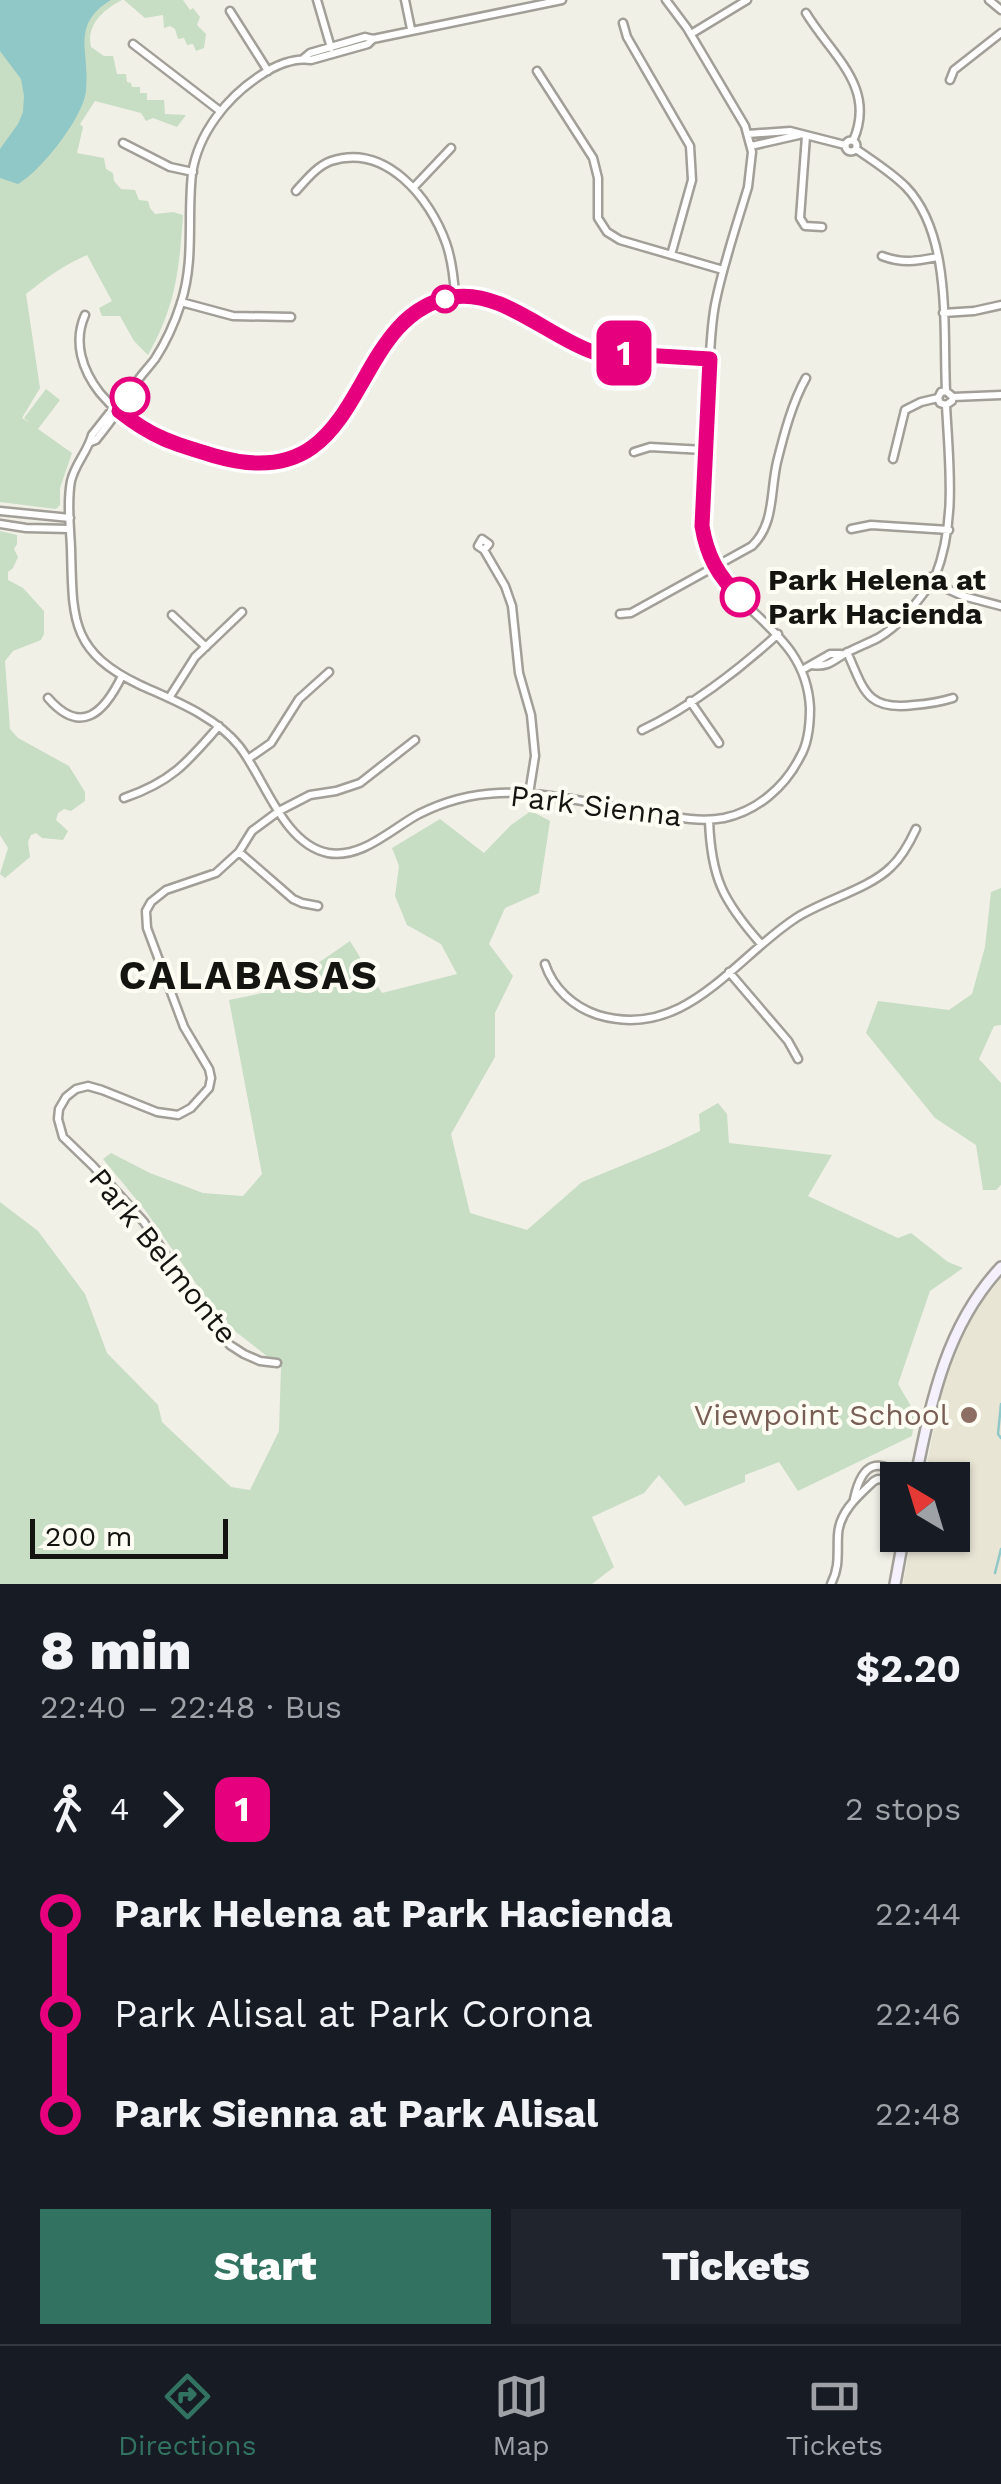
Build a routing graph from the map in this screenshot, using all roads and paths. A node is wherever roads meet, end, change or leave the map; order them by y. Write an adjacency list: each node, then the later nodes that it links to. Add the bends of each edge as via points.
1 (316, 0): 15 (street)
2 (405, 0): 11 (street)
3 (562, 0): 11 (street, Park Sienna)
4 (666, 0): 13 (street)
5 (746, 0): 13 (street)
6 (989, 0): 7 (street)
7 (1001, 10)
8 (230, 11): 16 (street)
9 (806, 12): 23 (street, via 856,87 861,122)
10 (623, 22): 30 (street, via 690,146 692,180)
11 (411, 29): 15 (street, Park Sienna)
12 (1001, 32): 18 (street)
13 (691, 34): 20 (street)
14 (132, 44): 19 (street)
15 (332, 50): 16 (street, Park Sienna)
16 (268, 70): 19 (street, Park Sienna)
17 (538, 70): 30 (street, via 593,158 601,226 620,240)
18 (950, 80)
19 (220, 111): 26 (street, Park Sienna)
20 (748, 134): 21 (street, via 785,130); 24 (street)
21 (803, 136): 23 (street); 24 (street); 29 (street, via 800,218 805,226)
22 (123, 142): 26 (street)
23 (851, 145): 32 (street, via 914,198)
24 (752, 146): 33 (street, via 748,187)
25 (451, 148): 27 (street)
26 (192, 172): 35 (street, Park Sienna, via 191,245)
27 (414, 187): 28 (street, via 383,165 352,158 329,162); 34 (street, via 445,240)
28 (296, 191)
29 (822, 227)
30 (670, 254): 33 (street)
31 (882, 256): 32 (street, via 912,262)
32 (938, 257): 37 (street)
33 (723, 270): 40 (street)
34 (456, 296): 40 (street, via 501,304 593,352); 46 (street, via 402,325 329,433 293,459 242,464 163,440)
35 (181, 302): 39 (street, via 233,316); 46 (street, Park Sienna, via 163,346)
36 (1001, 305): 37 (street)
37 (943, 312): 42 (street)
38 (85, 315): 46 (street, via 78,343 82,359)
39 (291, 317)
40 (710, 359): 47 (street)
41 (806, 378): 57 (street, via 776,466 766,527 752,546)
42 (949, 394): 43 (street); 44 (street); 45 (street)
43 (1001, 395)
44 (938, 398): 45 (street); 49 (street, via 905,410)
45 (946, 405): 55 (street)
46 (116, 409): 51 (street, Park Sienna, via 72,478)
47 (704, 450): 48 (street); 57 (street, via 702,526)
48 (634, 452)
49 (893, 459)
50 (0, 511): 51 (street)
51 (70, 518): 53 (street, Park Sienna)
52 (0, 524): 53 (street)
53 (70, 529): 68 (street, Park Sienna, via 77,626 97,658)
54 (851, 529): 55 (street)
55 (948, 530): 58 (street)
56 (484, 550): 78 (street, via 512,606 531,714)
57 (714, 567): 61 (street); 63 (street)
58 (934, 582): 59 (street); 65 (street, via 906,617)
59 (1001, 606)
60 (242, 612): 64 (street)
61 (620, 614)
62 (172, 615): 64 (street)
63 (778, 634): 66 (street); 72 (street)
64 (206, 647): 70 (street)
65 (845, 653): 66 (street); 71 (street, via 880,705)
66 (802, 670): 81 (street, Park Sienna, via 810,714 802,754 755,806)
67 (329, 672): 77 (street, via 299,699 271,743)
68 (122, 676): 69 (street, via 104,706 90,715 62,714); 70 (street, Park Sienna)
69 (48, 698)
70 (169, 698): 73 (street, Park Sienna)
71 (953, 698)
72 (690, 702): 74 (street); 76 (street)
73 (219, 726): 77 (street, Park Sienna); 79 (street, via 174,774)
74 (642, 730)
75 (415, 740): 80 (street, Park Belmonte, via 360,783)
76 (719, 743)
77 (248, 759): 80 (street, Park Sienna)
78 (530, 794): 80 (street, Park Sienna, via 450,802 339,854 304,843); 81 (street, Park Sienna)
79 (124, 798)
80 (279, 810): 83 (street, Park Belmonte, via 252,830)
81 (709, 820): 85 (street, via 716,878)
82 (916, 828): 85 (street, via 889,870)
83 (238, 852): 84 (street, via 293,898); 90 (street, Park Belmonte, via 216,873 158,895 146,911 146,928 184,1027 209,1069 209,1088 178,1115 88,1086 66,1096 58,1119 62,1137 144,1222 214,1328 244,1354)
84 (318, 906)
85 (761, 944): 87 (street)
86 (545, 964): 87 (street, via 564,994 618,1020 676,1011)
87 (728, 972): 88 (street)
88 (798, 1058)
89 (1001, 1267): 91 (main road, via 945,1356)
90 (277, 1363)
91 (919, 1462)
92 (880, 1466): 93 (street)
93 (868, 1468): 95 (street); 96 (street)
94 (880, 1479): 95 (street)
95 (874, 1481): 96 (street)
96 (854, 1500): 98 (street, via 838,1530)
97 (901, 1552): 99 (main road)
98 (832, 1584)
99 (895, 1584)

